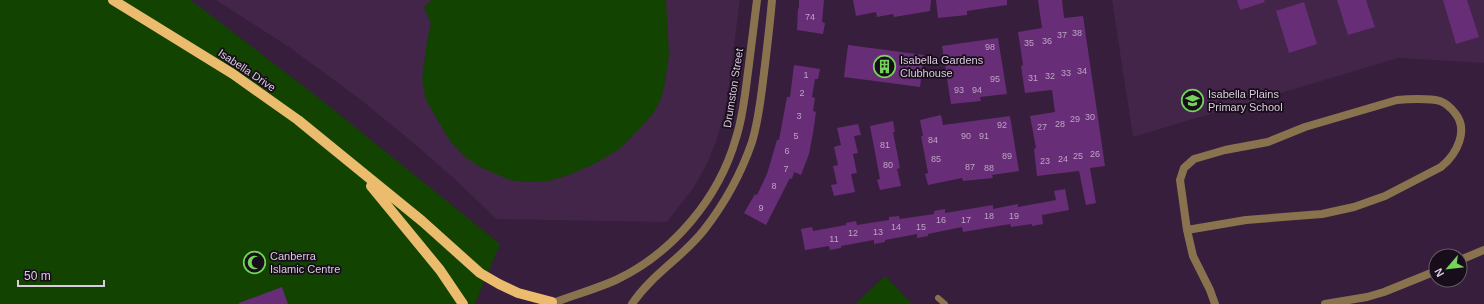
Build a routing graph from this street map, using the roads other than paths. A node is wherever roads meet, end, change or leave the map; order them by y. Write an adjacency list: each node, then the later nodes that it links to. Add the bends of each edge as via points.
1 (113, 0): 4 (main road, Isabella Drive, via 233,74 298,120)
2 (757, 0): 11 (street, Drumston Street, via 743,108 736,139 725,168 710,196 678,235 639,267 594,289)
3 (772, 0): 14 (street, via 760,107 752,141 739,174 722,205 703,231 657,275)
4 (359, 171): 11 (main road, Isabella Drive, via 422,221 480,273 518,292); 12 (main road, Isabella Drive, via 440,270)
5 (1187, 230): 5 (street, via 1246,220 1322,214 1354,207 1385,196 1447,162 1459,142 1462,127 1459,118 1449,106 1440,101 1396,100 1305,127 1268,142 1194,159 1184,168 1180,180); 16 (street, via 1193,256)
6 (1484, 249): 7 (street)
7 (1468, 256)
8 (1428, 275): 10 (street)
9 (938, 298): 15 (lane)
10 (1368, 300): 17 (street)
11 (556, 303): 13 (main road)
12 (463, 304)
13 (537, 304)
14 (632, 304)
15 (945, 304)
16 (1215, 304)
17 (1325, 304)

